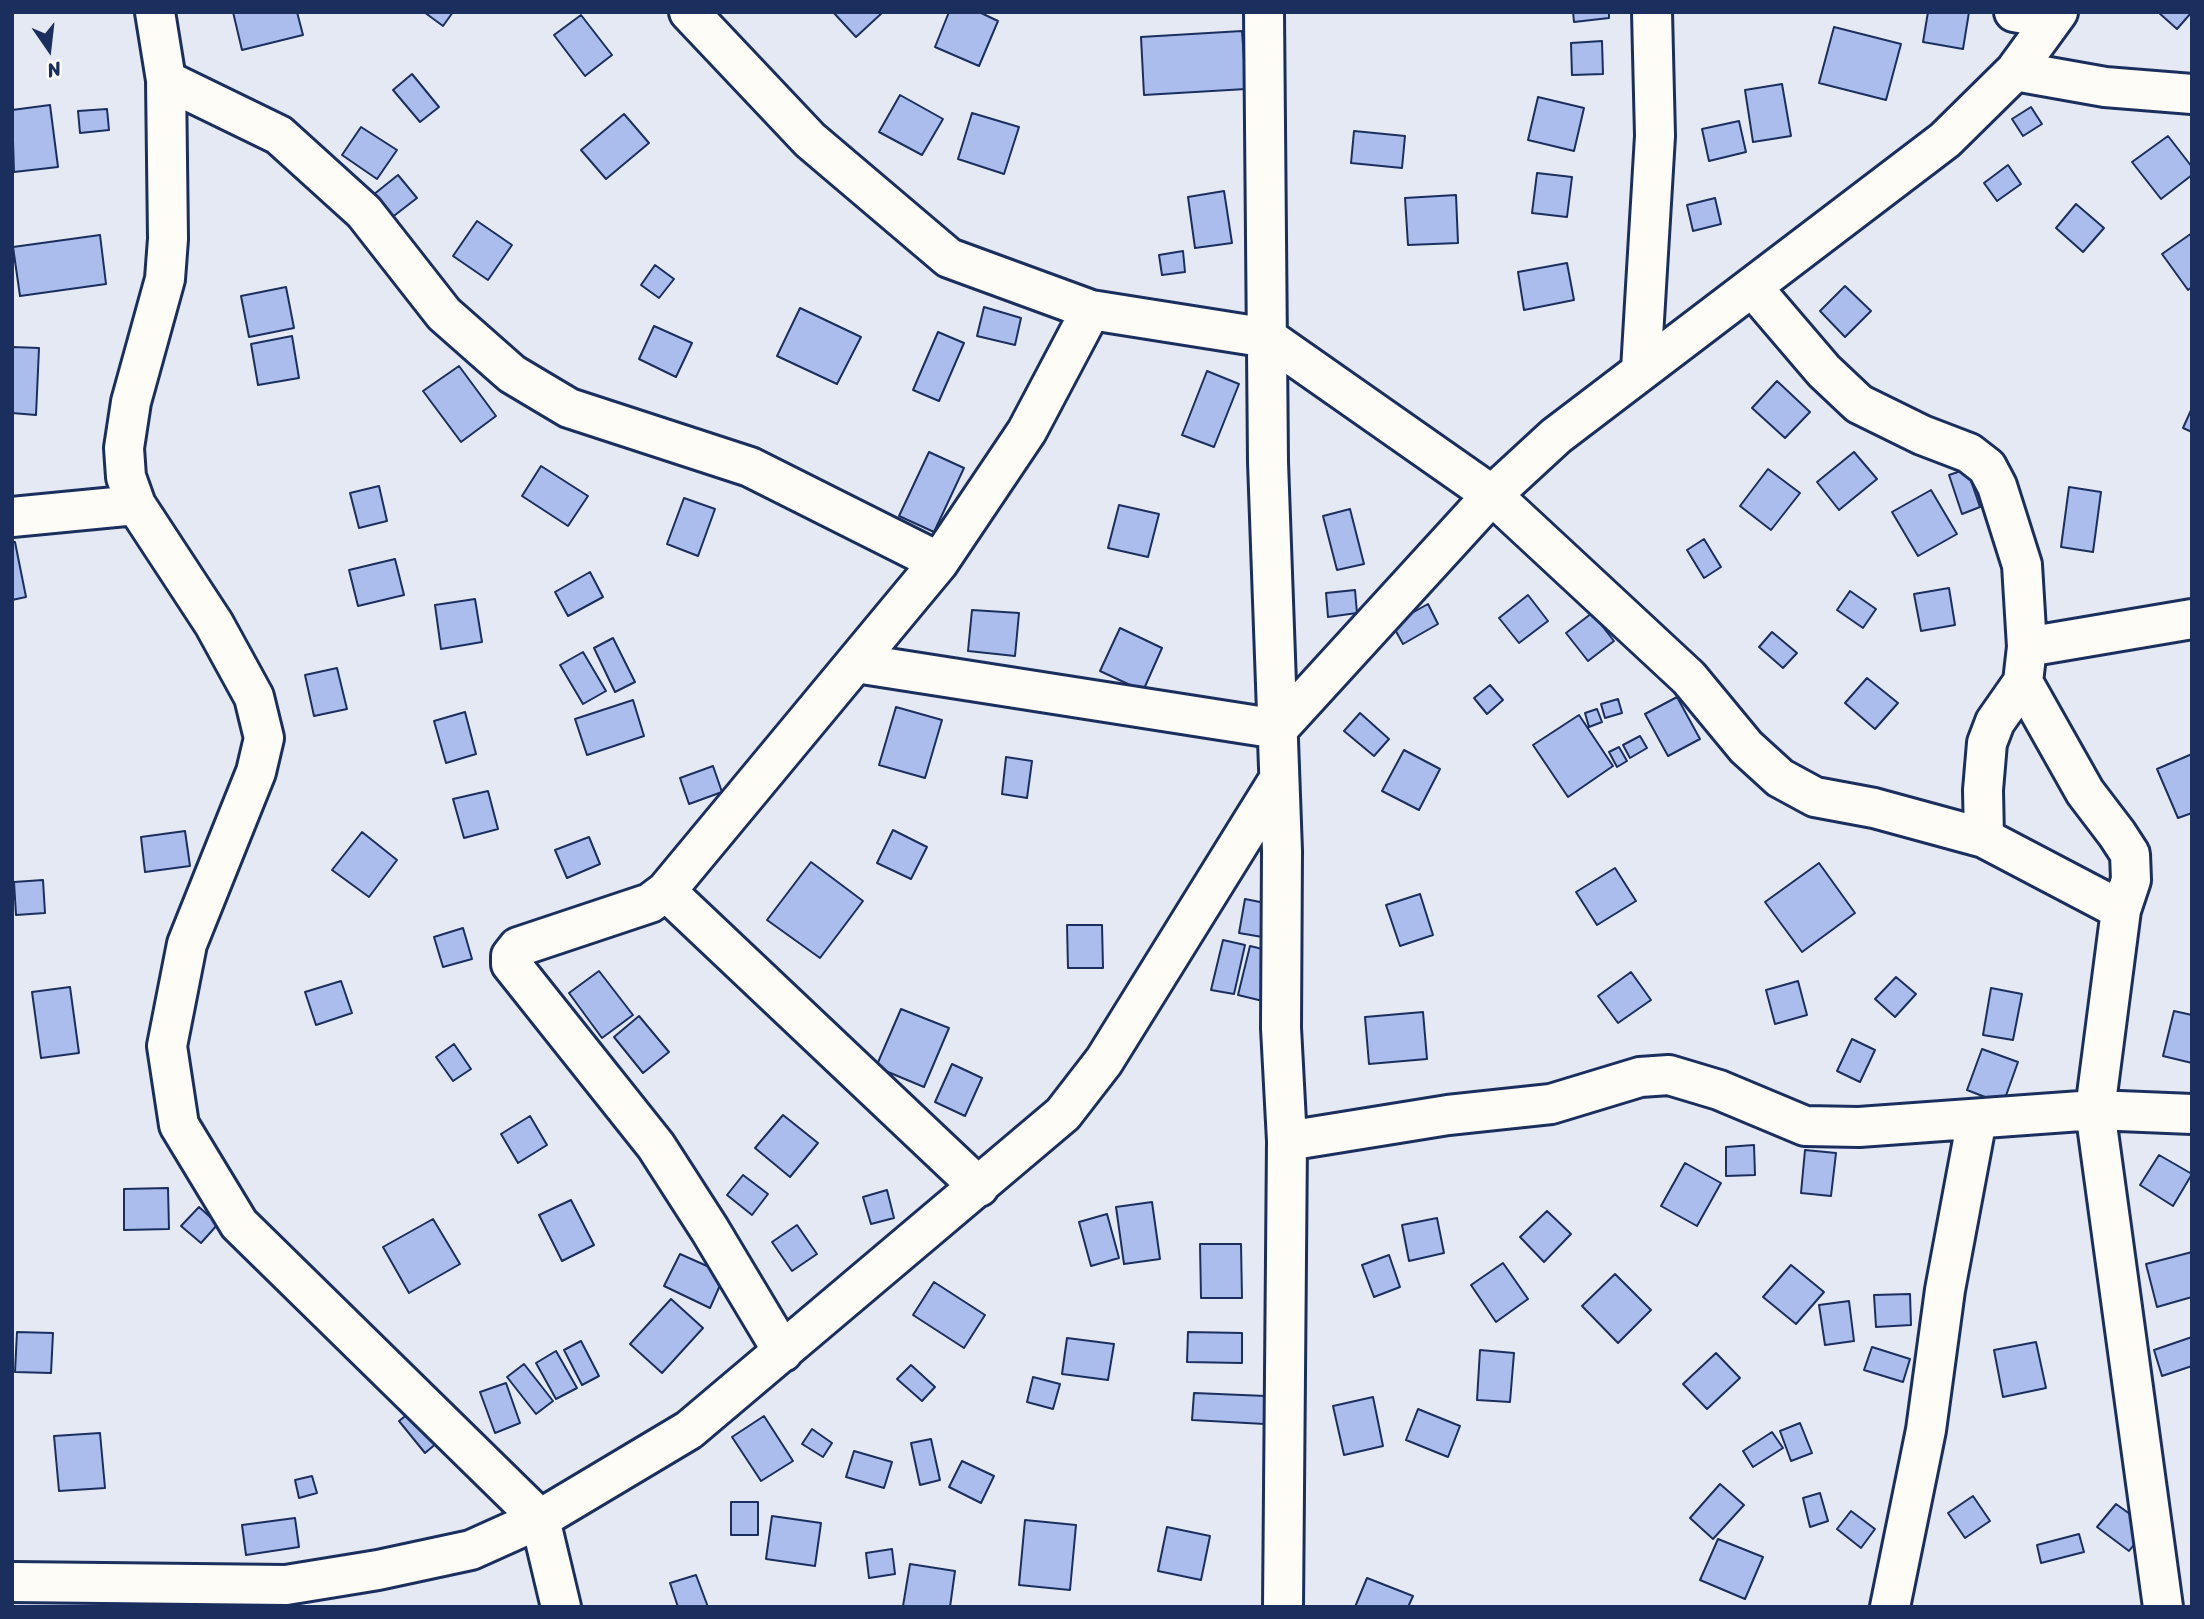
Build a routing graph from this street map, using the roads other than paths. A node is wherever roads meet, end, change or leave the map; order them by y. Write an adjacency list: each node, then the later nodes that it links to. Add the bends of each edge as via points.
1 (155, 12): 8 (street)
2 (689, 12): 11 (street, via 810,139 949,258)
3 (1264, 12): 12 (street)
4 (1652, 12): 13 (street, via 1655,136)
5 (2014, 12): 6 (street)
6 (2055, 16): 7 (street)
7 (2015, 71): 9 (street, via 2105,87); 10 (street, via 1945,140)
8 (166, 80): 15 (street, via 165,279 131,402 124,448 126,477); 17 (street, via 279,135 364,212 444,314 512,374 569,408 750,467)
9 (2192, 94)
10 (1753, 288): 13 (street); 20 (street, via 1824,371 1859,404 1969,453 1987,467 2022,565)
11 (1091, 310): 12 (street); 17 (street, via 1027,432)
12 (1268, 338): 14 (street); 21 (street)
13 (1641, 370): 14 (street, via 1556,436)
14 (1492, 495): 21 (street); 23 (street, via 1689,678 1746,747 1780,778 1815,797)
15 (136, 505): 16 (street); 32 (street, via 214,624 254,697 264,738 256,772 187,944 167,1046 179,1125 239,1224)
16 (12, 517)
17 (939, 562): 19 (street)
18 (2192, 619): 20 (street)
19 (856, 663): 21 (street); 24 (street)
20 (2025, 664): 23 (street, via 1987,743); 25 (street, via 2085,792 2130,855 2131,880)
21 (1278, 729): 22 (street)
22 (1279, 779): 29 (street, via 1281,1028); 30 (street, via 1104,1061 1063,1114)
23 (1984, 838): 25 (street)
24 (666, 891): 30 (street); 31 (street, via 650,903 519,947 511,964 656,1146)
25 (2122, 910): 26 (street)
26 (2095, 1110): 27 (street); 28 (street); 37 (street)
27 (2192, 1114)
28 (1977, 1119): 29 (street, via 1805,1126 1669,1074 1640,1077 1551,1104); 36 (street, via 1944,1290 1926,1430)
29 (1287, 1141): 35 (street)
30 (979, 1187): 31 (street)
31 (783, 1352): 32 (street, via 689,1430)
32 (540, 1519): 33 (street, via 471,1550 286,1585); 34 (street)
33 (12, 1582)
34 (561, 1607)
35 (1283, 1607)
36 (1891, 1607)
37 (2163, 1607)

